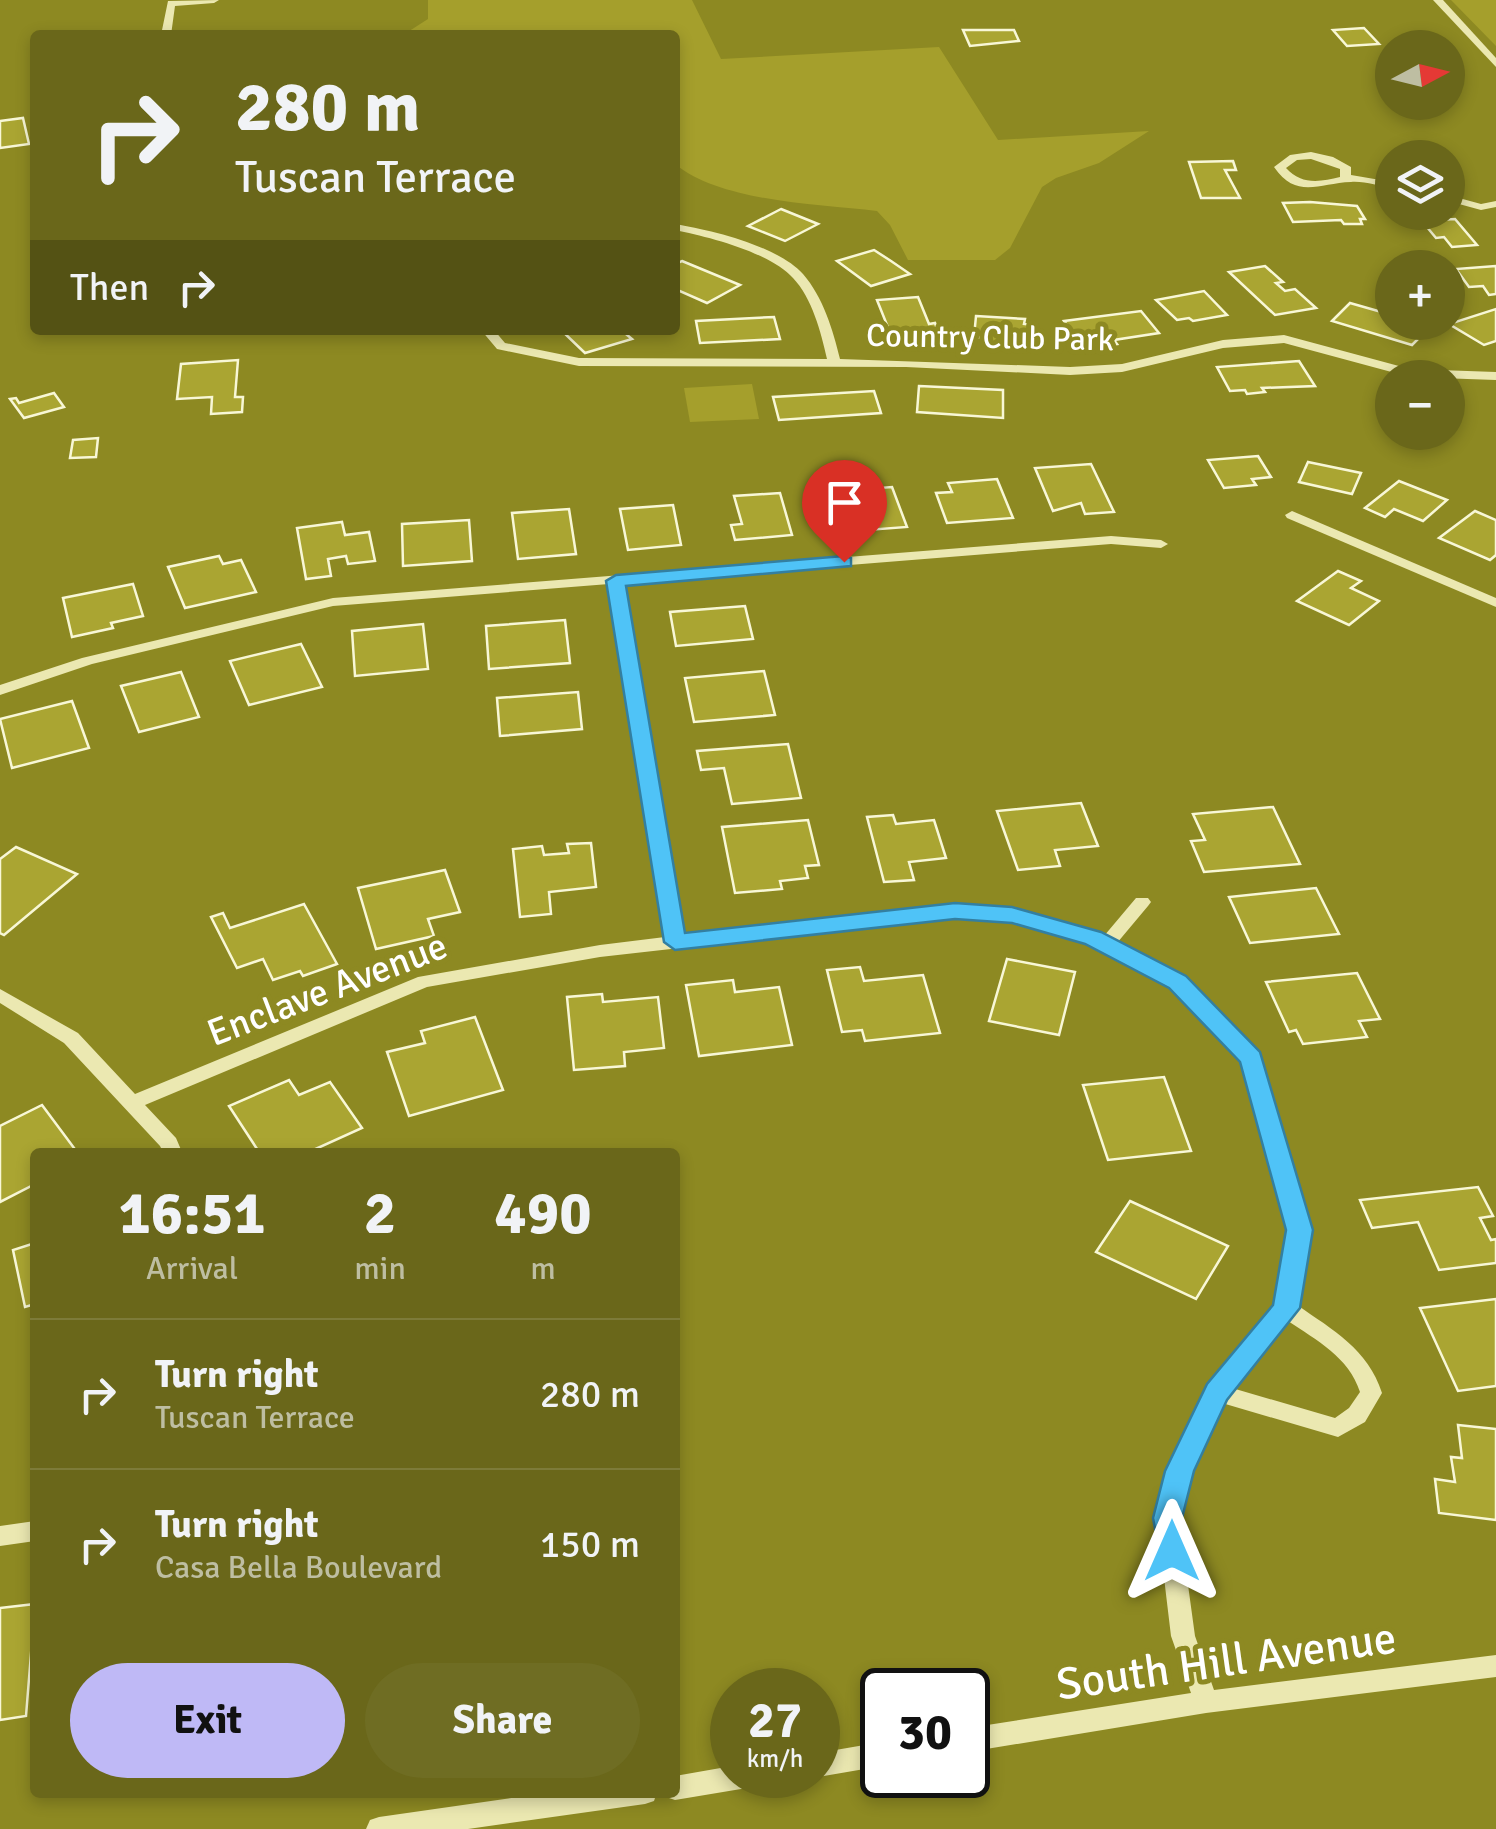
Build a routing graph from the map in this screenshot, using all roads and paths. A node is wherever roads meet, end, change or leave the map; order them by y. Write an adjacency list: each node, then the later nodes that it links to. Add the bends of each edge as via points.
1 (214, 0): 3 (street, via 172,3)
2 (1438, 0): 4 (street)
3 (167, 30)
4 (1496, 64)
5 (1346, 178): 5 (street, via 1345,168 1321,158 1292,158 1280,167 1304,184); 6 (street)
6 (1375, 182)
7 (1465, 203): 9 (street)
8 (1496, 204): 9 (street)
9 (1481, 207): 10 (street)
10 (1496, 214)
11 (680, 227): 13 (street, Country Club Park, via 795,272 830,338)
12 (491, 335): 13 (street, Country Club Park, via 501,346 579,362)
13 (834, 362): 14 (street, Country Club Park, via 1070,371 1284,338 1410,372)
14 (1496, 376)
15 (1292, 515): 18 (street)
16 (1161, 544): 17 (street, via 1111,540)
17 (616, 581): 19 (street, via 333,602); 21 (street)
18 (1496, 603)
19 (0, 690)
20 (1142, 902): 22 (street)
21 (675, 942): 22 (street, Enclave Avenue, via 955,911 1012,915); 24 (street, Enclave Avenue, via 424,981)
22 (1106, 945): 26 (street, Enclave Avenue, via 1177,982 1251,1058 1300,1230)
23 (0, 995): 24 (street, via 71,1038)
24 (132, 1103): 25 (street)
25 (171, 1148)
26 (1286, 1308): 27 (street, Enclave Avenue); 27 (street, via 1347,1350 1368,1376 1371,1394 1357,1415 1338,1428)
27 (1216, 1392): 31 (street, Enclave Avenue, via 1179,1471 1168,1518 1183,1636)
28 (30, 1532): 29 (street)
29 (0, 1536)
30 (1496, 1666): 31 (street, South Hill Avenue)
31 (1206, 1702): 32 (street, South Hill Avenue)
32 (990, 1736)
33 (710, 1782): 34 (street)
34 (680, 1787)
35 (621, 1798): 36 (street)
36 (535, 1820): 37 (street)
37 (379, 1829)

